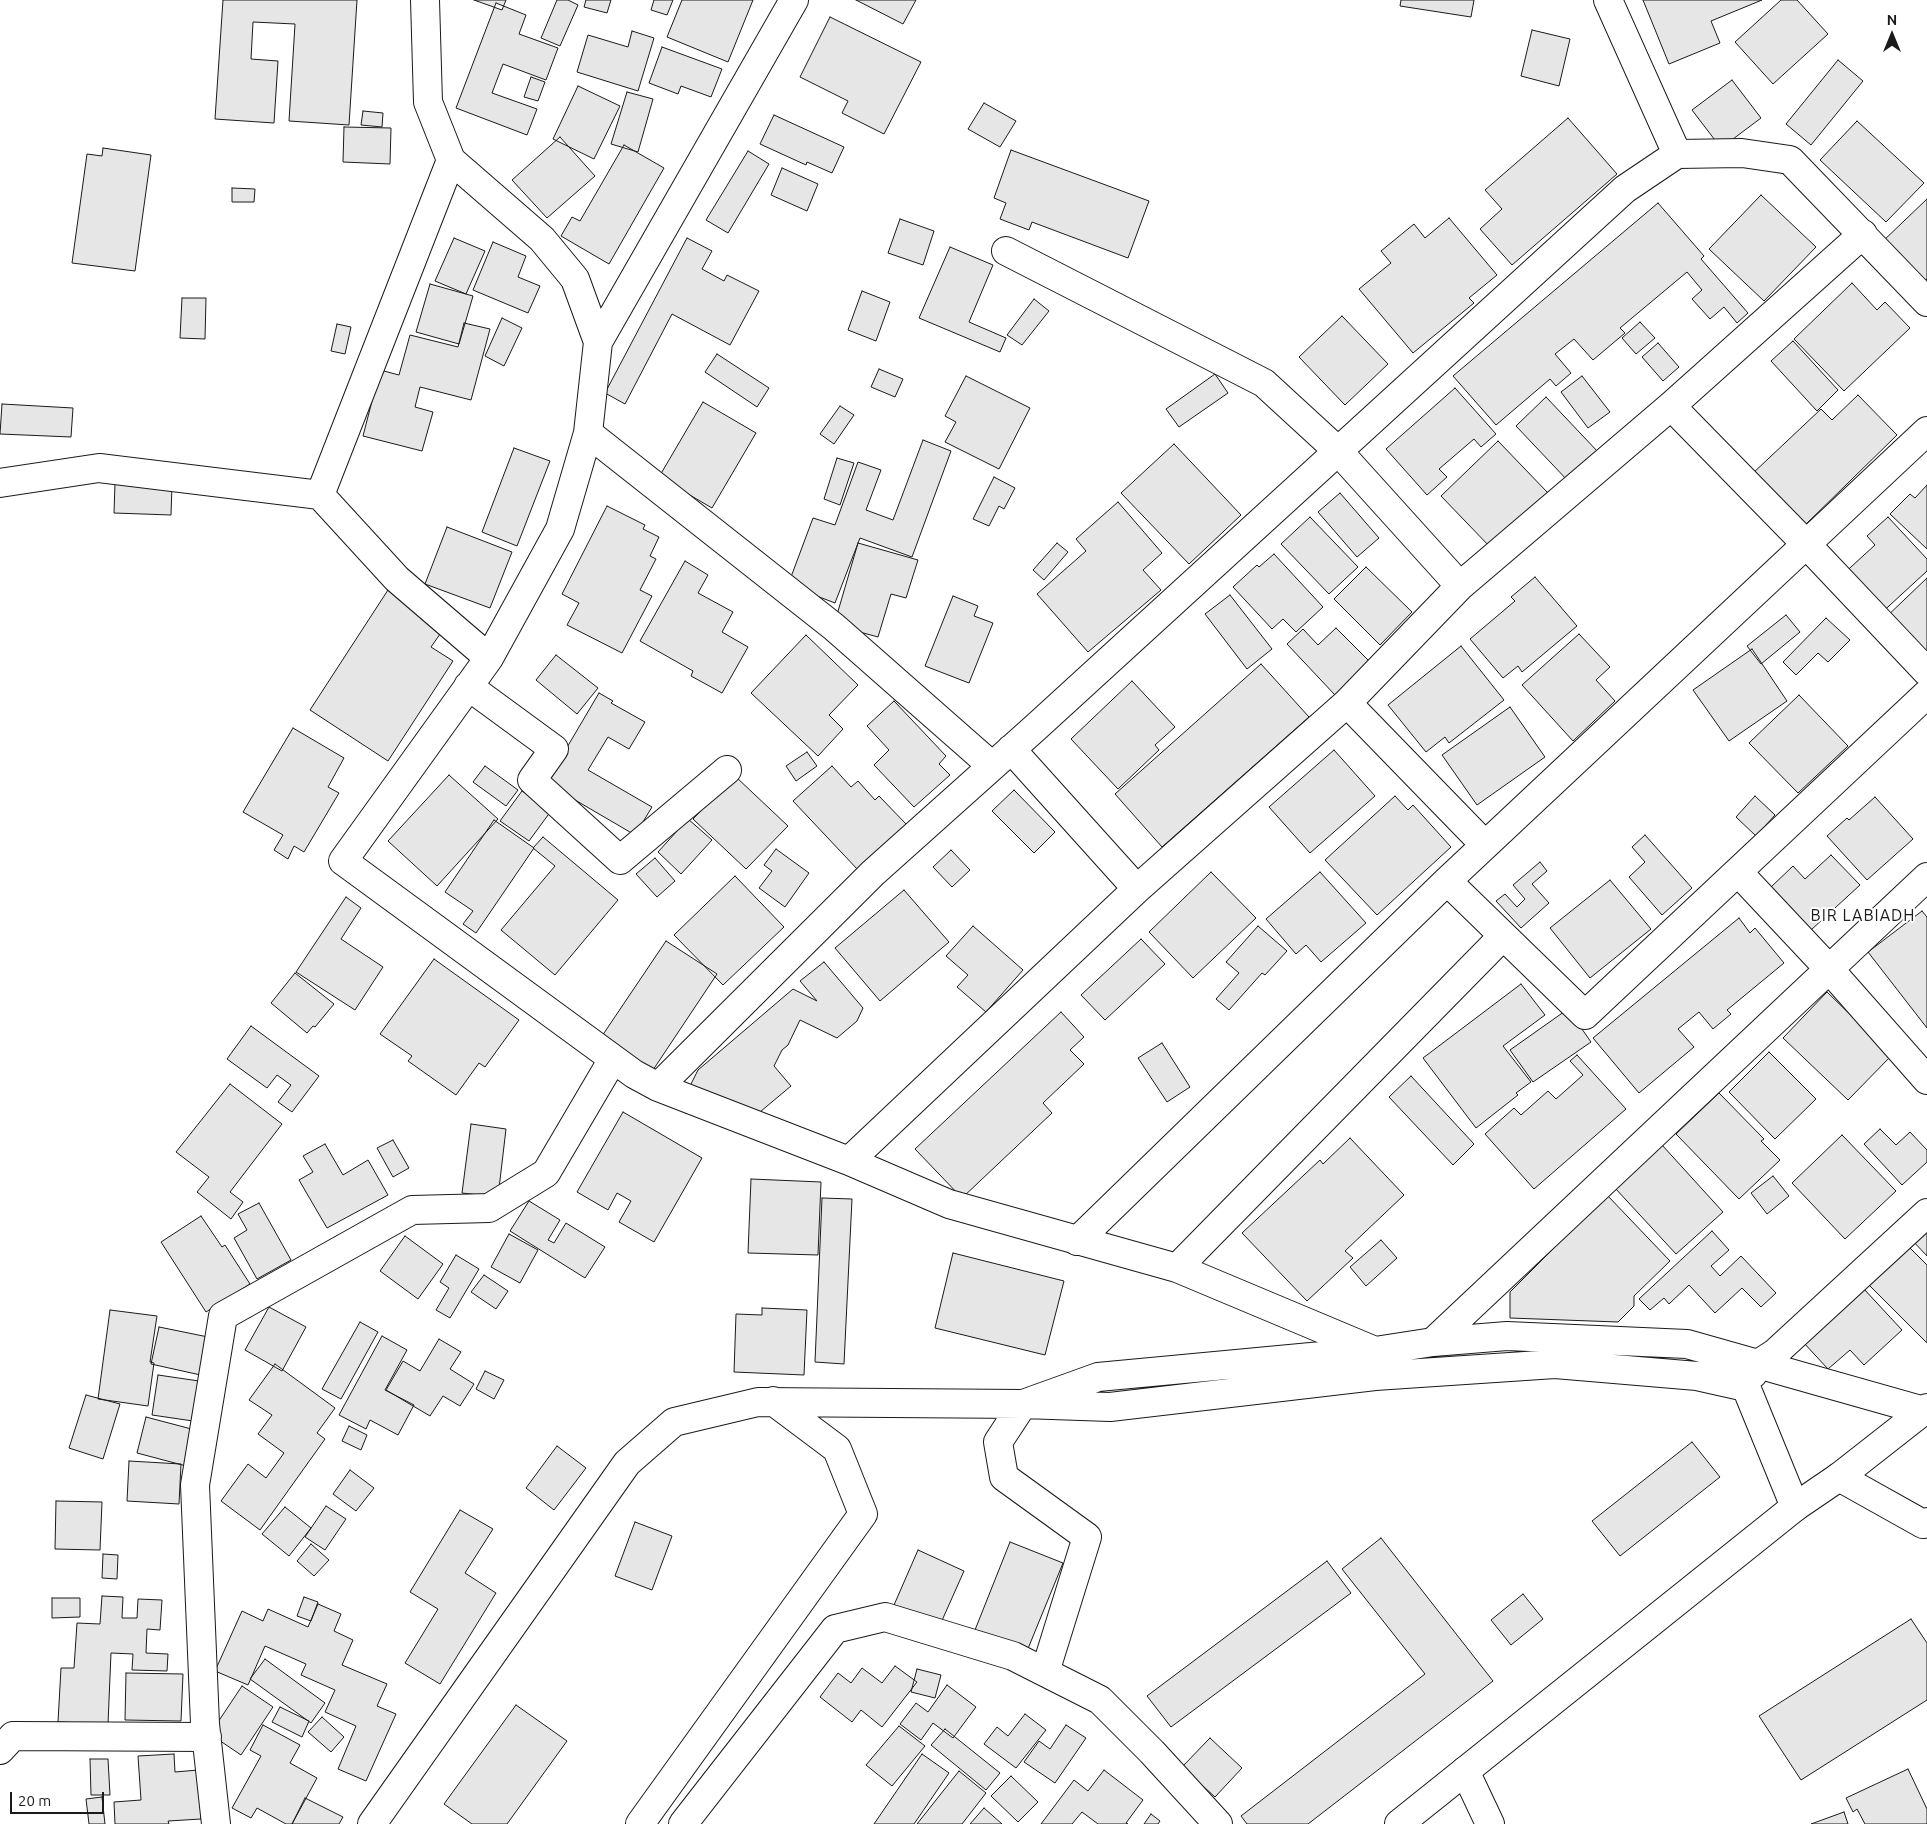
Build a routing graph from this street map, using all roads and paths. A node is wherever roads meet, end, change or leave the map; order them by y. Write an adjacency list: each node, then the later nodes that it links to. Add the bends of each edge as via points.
1 (424, 0): 5 (street, via 428,102)
2 (794, 0): 9 (street)
3 (1608, 0): 4 (street)
4 (1677, 154): 6 (street, via 1742,153 1790,160); 13 (street, via 1625,188)
5 (451, 160): 9 (street, via 542,239 575,279); 15 (street)
6 (1863, 234): 8 (street); 10 (street)
7 (1006, 251): 13 (street, via 1264,383)
8 (1927, 302)
9 (598, 342): 12 (street)
10 (1671, 406): 16 (street); 17 (street)
11 (1927, 431): 16 (street)
12 (588, 433): 18 (street, via 560,529); 23 (street)
13 (1338, 451): 17 (street); 23 (street)
14 (0, 483): 15 (street, via 98,468)
15 (320, 495): 18 (street, via 397,578)
16 (1806, 544): 19 (street); 25 (street)
17 (1460, 586): 22 (street)
18 (489, 658): 20 (street)
19 (1927, 672)
20 (468, 686): 24 (street, via 554,748 532,780 620,860); 32 (street, via 343,861)
21 (1927, 694): 26 (street)
22 (1348, 703): 25 (street); 29 (street)
23 (1002, 758): 29 (street); 34 (street, via 873,873)
24 (728, 770)
25 (1485, 846): 28 (street)
26 (1738, 872): 30 (street, via 1585,1016); 31 (street)
27 (1927, 877): 31 (street)
28 (1447, 881): 30 (street); 37 (street)
29 (1137, 889): 35 (street)
30 (1503, 936): 38 (street)
31 (1830, 970): 33 (street); 39 (street)
32 (613, 1059): 34 (street); 49 (street, via 546,1174 489,1208 412,1210 222,1316 196,1485)
33 (1927, 1080)
34 (658, 1087): 35 (street)
35 (849, 1162): 37 (street, via 949,1204)
36 (1927, 1213): 41 (street)
37 (1077, 1241): 38 (street)
38 (1177, 1268): 40 (street)
39 (1432, 1342): 40 (street); 41 (street, via 1507,1336 1686,1344)
40 (1375, 1351): 43 (street, via 1098,1377)
41 (1752, 1376): 43 (street, via 1697,1376 1555,1364 1375,1376 1110,1407); 44 (street); 46 (street)
42 (773, 1401): 43 (street); 53 (street, via 674,1422 627,1463); 54 (street, via 837,1449 863,1514)
43 (1023, 1404): 48 (street, via 998,1442 1004,1477 1087,1537)
44 (1925, 1409): 45 (street)
45 (1839, 1477): 46 (street); 47 (street, via 1923,1524)
46 (1795, 1507): 51 (street)
47 (1927, 1522)
48 (1045, 1672): 55 (street, via 1013,1656 885,1617 834,1629); 56 (street, via 1100,1700)
49 (207, 1736): 50 (street, via 13,1736); 52 (street)
50 (0, 1750)
51 (1465, 1771): 57 (street); 58 (street)
52 (222, 1819)
53 (372, 1824)
54 (640, 1824)
55 (683, 1824)
56 (1218, 1824)
57 (1399, 1824)
58 (1490, 1824)

